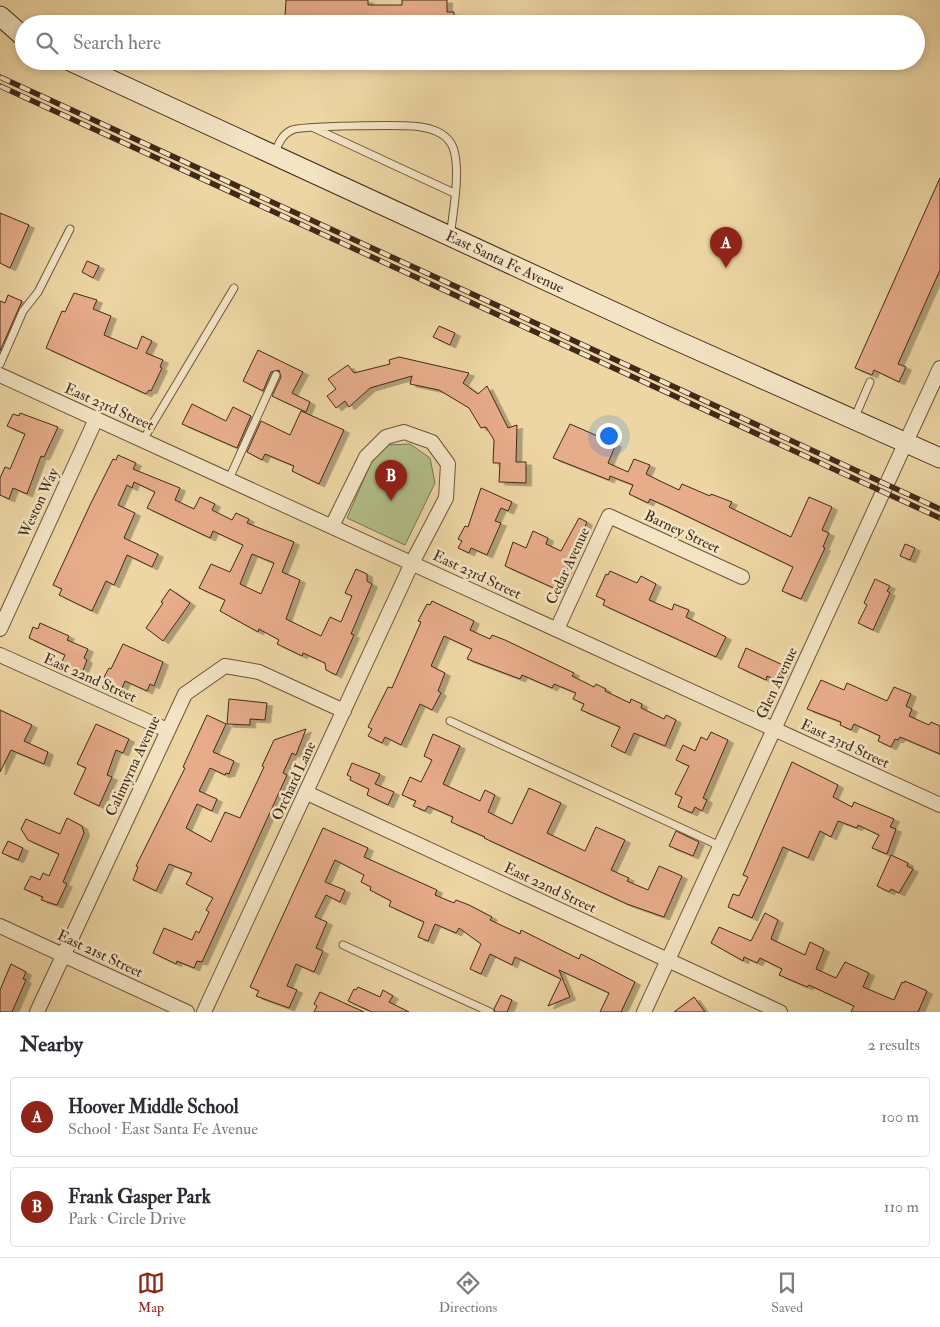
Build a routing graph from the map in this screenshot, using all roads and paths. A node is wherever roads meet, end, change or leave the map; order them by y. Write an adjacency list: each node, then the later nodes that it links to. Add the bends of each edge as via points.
1 (0, 16): 2 (street)
2 (15, 29)
3 (90, 70): 5 (street, East Santa Fe Avenue)
4 (313, 127): 5 (lane, via 292,129 280,141); 6 (lane); 6 (lane, via 420,126 440,133 451,142 456,159)
5 (274, 155): 8 (street, East Santa Fe Avenue)
6 (454, 193): 8 (lane)
7 (70, 230): 10 (lane, via 38,292 23,311)
8 (450, 236): 16 (street, East Santa Fe Avenue)
9 (234, 288): 17 (lane)
10 (0, 364)
11 (940, 368): 18 (street, Glen Avenue)
12 (0, 375): 15 (street, East 23rd Street)
13 (276, 376): 20 (lane)
14 (870, 382): 16 (lane)
15 (96, 419): 17 (street, East 23rd Street); 25 (street, Weston Way)
16 (854, 419): 18 (street, East Santa Fe Avenue)
17 (143, 440): 20 (street, East 23rd Street)
18 (906, 442): 19 (street, East Santa Fe Avenue); 30 (street, Glen Avenue)
19 (940, 458)
20 (230, 479): 22 (street, East 23rd Street)
21 (609, 516): 24 (street, Barney Street); 26 (street, Cedar Avenue)
22 (332, 526): 23 (street, East 23rd Street); 23 (street, Orchard Lane, via 366,456 386,437 404,432 432,442 448,464 446,498)
23 (412, 563): 26 (street, East 23rd Street); 28 (street, Orchard Lane)
24 (742, 577)
25 (0, 629)
26 (557, 629): 30 (street, East 23rd Street)
27 (0, 656): 31 (street, East 22nd Street)
28 (344, 711): 31 (street, Calimyrna Avenue, via 259,672 225,666 185,694); 32 (street, Orchard Lane)
29 (450, 721): 34 (lane)
30 (774, 729): 33 (street, East 23rd Street); 34 (street, Glen Avenue)
31 (167, 730): 37 (street, Calimyrna Avenue)
32 (307, 794): 38 (street, East 22nd Street); 41 (street, Orchard Lane)
33 (940, 805)
34 (720, 846): 38 (street, Glen Avenue)
35 (0, 926): 37 (street, East 21st Street)
36 (343, 945): 42 (lane)
37 (64, 956): 39 (street, Calimyrna Avenue); 40 (street, East 21st Street)
38 (668, 960): 43 (street, Glen Avenue); 44 (street, East 22nd Street)
39 (37, 1012)
40 (187, 1012)
41 (204, 1012)
42 (490, 1012)
43 (644, 1012)
44 (780, 1012)

